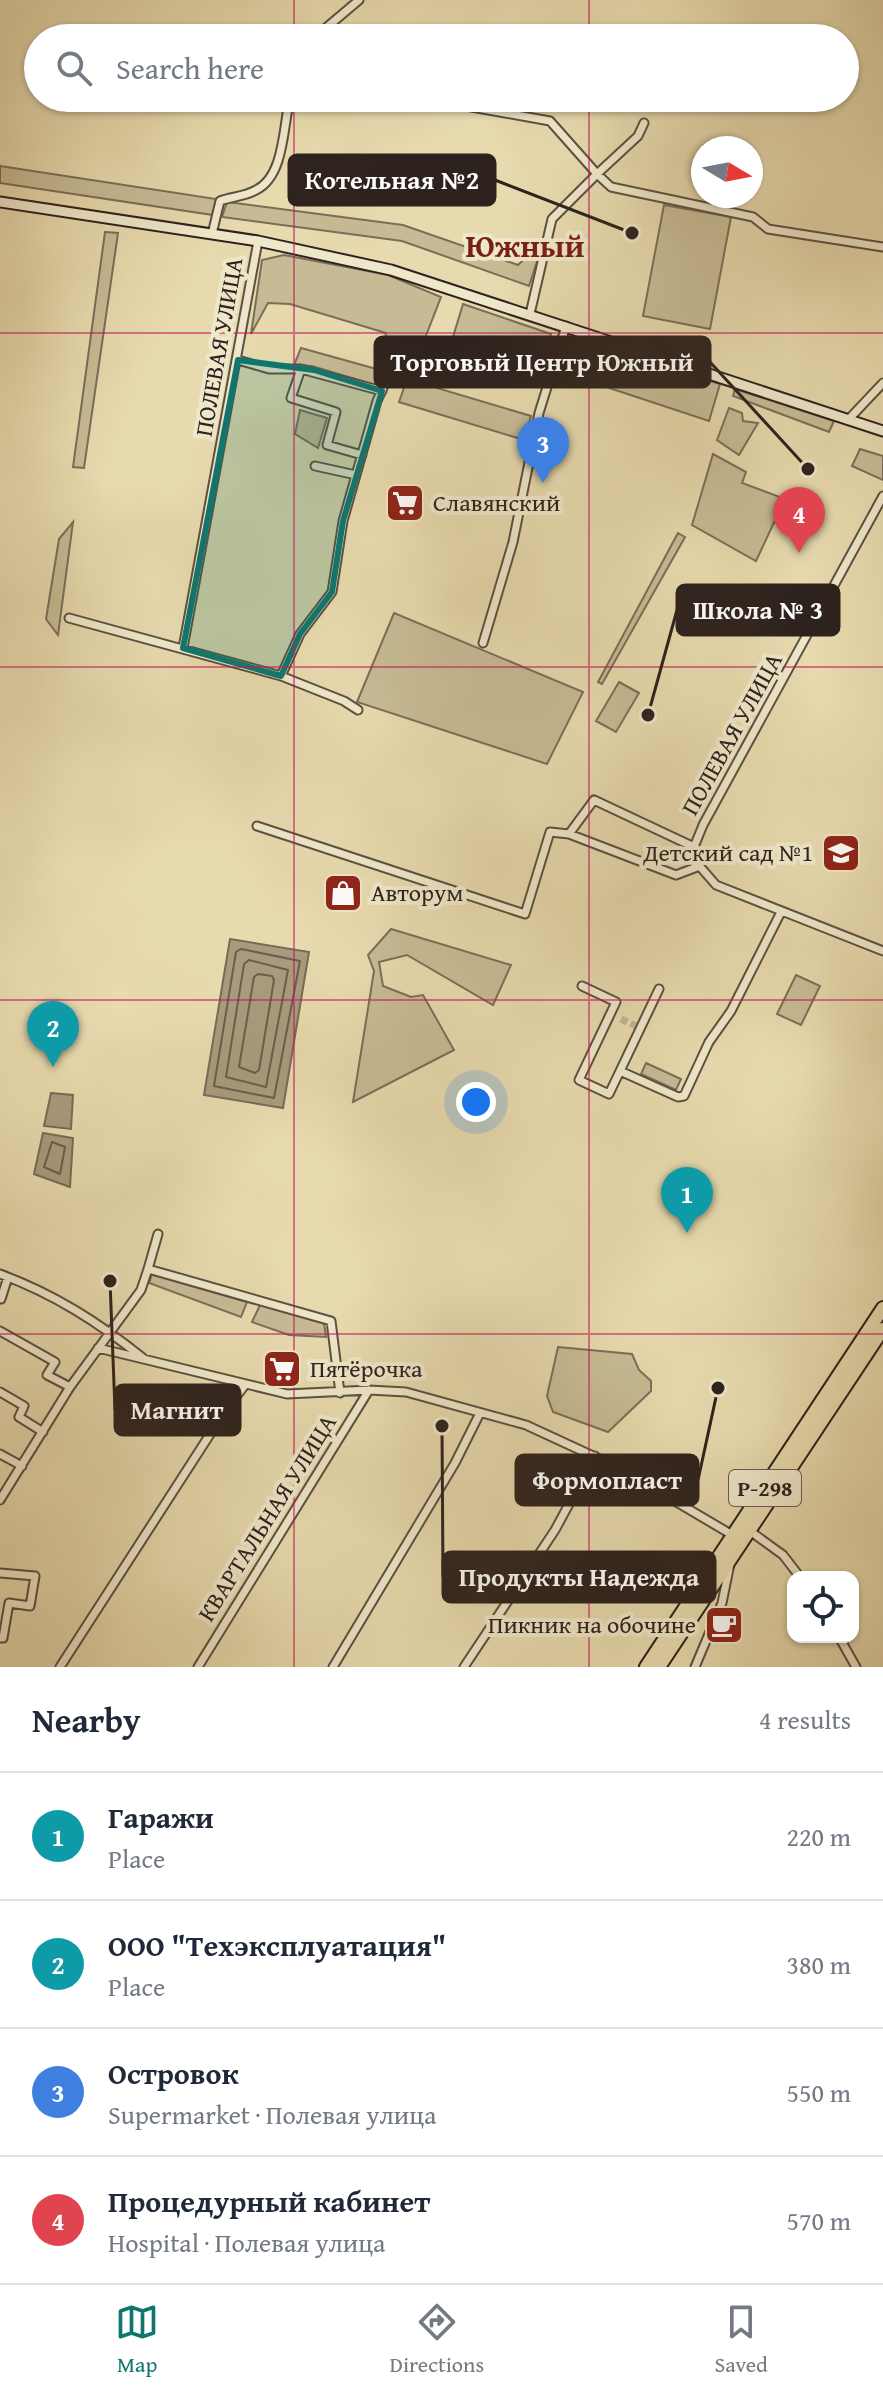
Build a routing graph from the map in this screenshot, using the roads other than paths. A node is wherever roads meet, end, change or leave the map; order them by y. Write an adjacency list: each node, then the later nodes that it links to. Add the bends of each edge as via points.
1 (359, 0): 2 (street)
2 (331, 24)
3 (287, 112): 8 (street, via 270,178 257,190 220,201)
4 (500, 112): 6 (street, via 550,121)
5 (644, 123): 6 (street, via 638,136)
6 (597, 174): 10 (street, via 611,187 753,217 768,229); 11 (street, via 552,219)
7 (0, 202): 8 (main road, ПОЛЕВАЯ УЛИЦА)
8 (212, 234): 9 (main road, ПОЛЕВАЯ УЛИЦА)
9 (258, 241): 11 (main road, ПОЛЕВАЯ УЛИЦА, via 391,270); 13 (street, ПОЛЕВАЯ УЛИЦА)
10 (883, 247)
11 (530, 314): 12 (main road, ПОЛЕВАЯ УЛИЦА)
12 (566, 326): 18 (main road, ПОЛЕВАЯ УЛИЦА); 25 (street)
13 (238, 360): 15 (street, via 269,369); 26 (street, ПОЛЕВАЯ УЛИЦА)
14 (392, 368): 17 (street)
15 (301, 369): 17 (street); 20 (street, via 291,398 336,412 327,445)
16 (883, 383): 18 (street)
17 (382, 391): 20 (street)
18 (848, 420): 19 (main road, ПОЛЕВАЯ УЛИЦА)
19 (883, 431)
20 (362, 455): 22 (street)
21 (315, 466): 22 (street)
22 (356, 475): 27 (street, via 332,592 300,634)
23 (883, 496): 31 (street, ПОЛЕВАЯ УЛИЦА)
24 (69, 618): 26 (street)
25 (483, 643)
26 (183, 648): 27 (street)
27 (281, 676): 28 (street)
28 (358, 710)
29 (257, 826): 30 (street, via 525,914 550,832)
30 (569, 834): 31 (street, via 594,800); 32 (street, via 676,875)
31 (694, 847): 32 (street, ПОЛЕВАЯ УЛИЦА)
32 (697, 867): 33 (street, via 716,885)
33 (781, 912): 34 (street); 39 (street, via 684,1096)
34 (883, 951)
35 (582, 986): 37 (street, via 616,1002)
36 (659, 989): 39 (street)
37 (610, 1014): 38 (street); 39 (street, via 579,1080 609,1094)
38 (621, 1019)
39 (620, 1071)
40 (158, 1234): 41 (street)
41 (148, 1269): 47 (street, via 141,1290); 54 (street, via 331,1321)
42 (4, 1276): 43 (street); 47 (street, via 43,1290)
43 (1, 1299)
44 (883, 1308): 62 (highway, Р-298)
45 (883, 1329): 61 (highway, Р-298)
46 (0, 1331): 51 (street, via 55,1362 47,1375)
47 (111, 1333): 48 (street); 49 (street)
48 (98, 1348): 49 (street); 51 (street)
49 (145, 1360): 50 (street)
50 (245, 1385): 54 (street, via 287,1394); 68 (street)
51 (70, 1387): 56 (street)
52 (369, 1390): 54 (street); 55 (street, via 406,1392); 69 (street, КВАРТАЛЬНАЯ УЛИЦА)
53 (0, 1392): 56 (street, via 24,1406 19,1417)
54 (340, 1393)
55 (480, 1413): 58 (street, via 526,1425); 70 (street)
56 (43, 1432): 59 (street)
57 (0, 1454): 59 (street)
58 (595, 1456): 62 (street); 71 (street, via 555,1530)
59 (22, 1466): 60 (street)
60 (0, 1500)
61 (750, 1531): 63 (highway, Р-298); 64 (street)
62 (734, 1536): 72 (highway, Р-298)
63 (730, 1560): 73 (highway, Р-298); 74 (street, via 722,1603)
64 (795, 1571)
65 (0, 1573): 66 (street, via 35,1576 30,1606 9,1603)
66 (0, 1638)
67 (842, 1643): 75 (street)
68 (60, 1667)
69 (198, 1667)
70 (333, 1667)
71 (464, 1667)
72 (646, 1667)
73 (659, 1667)
74 (695, 1667)
75 (856, 1667)

